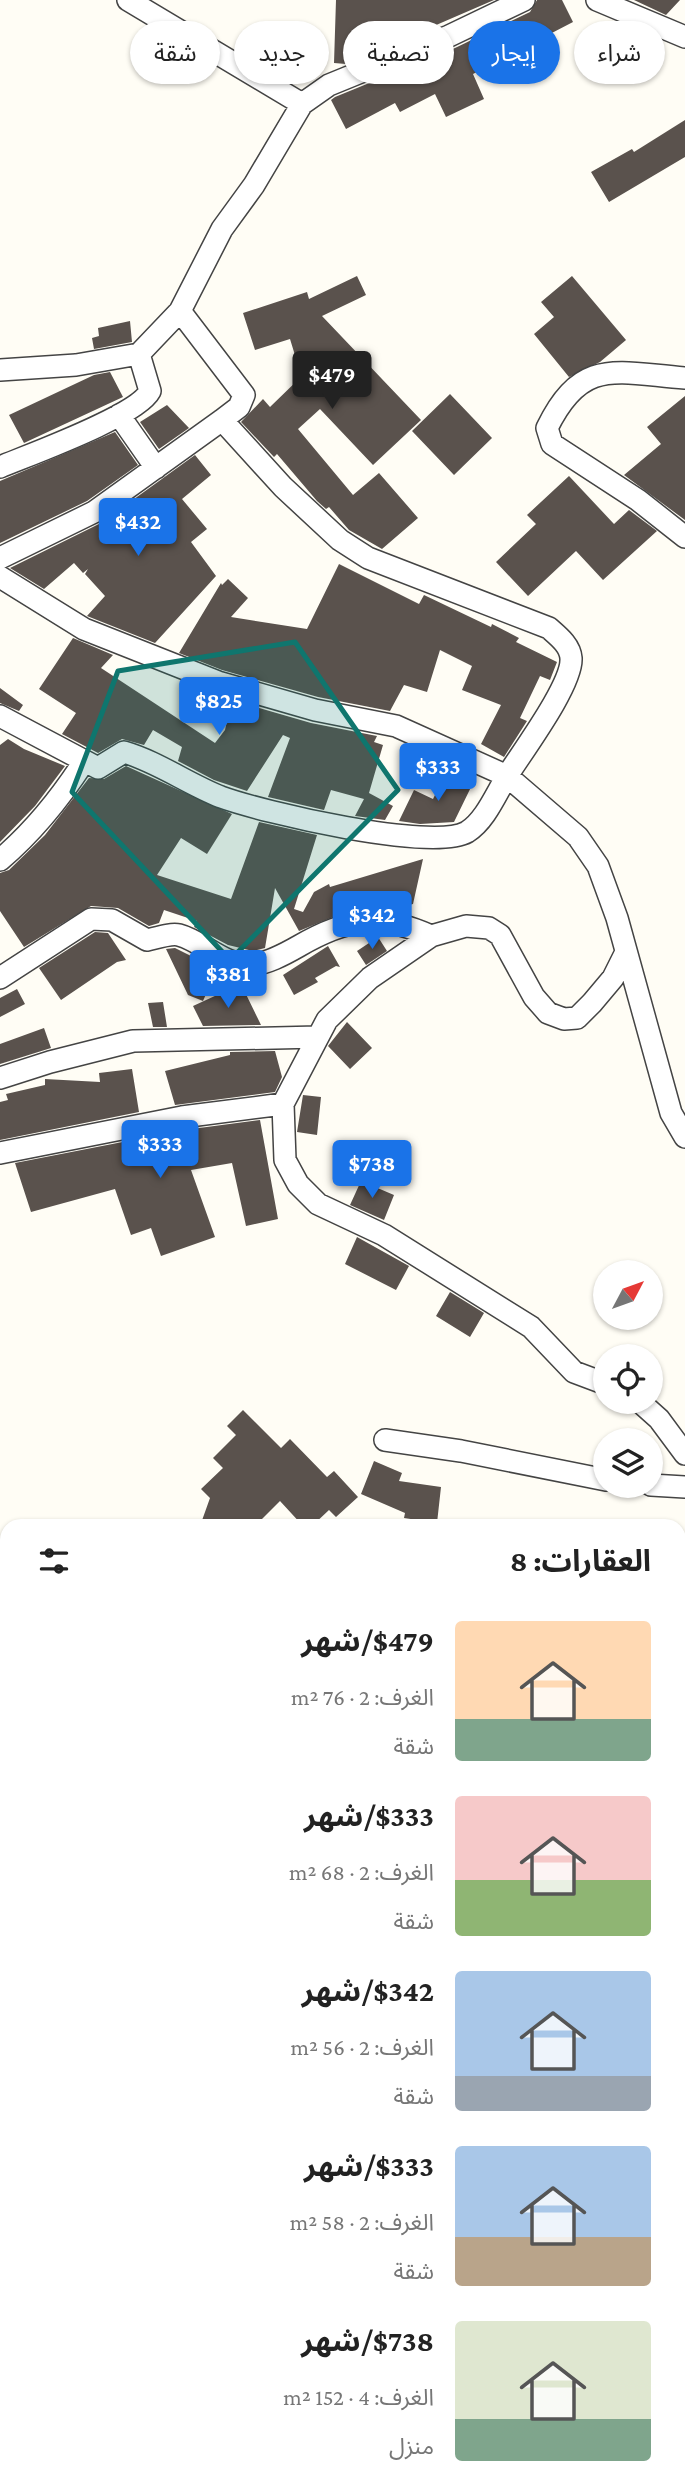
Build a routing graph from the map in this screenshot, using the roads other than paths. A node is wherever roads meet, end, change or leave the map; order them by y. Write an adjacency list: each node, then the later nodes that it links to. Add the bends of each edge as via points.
1 (128, 0): 5 (street)
2 (524, 0): 5 (street, via 339,81)
3 (597, 0): 4 (street)
4 (685, 37)
5 (302, 104): 6 (street, via 222,229)
6 (180, 311): 7 (street); 11 (street, via 244,395 239,407)
7 (139, 354): 8 (street, via 75,365); 10 (street, via 150,391 145,400)
8 (0, 370)
9 (685, 378): 15 (street, via 597,373 575,387 547,428 552,443)
10 (119, 415): 12 (street); 13 (street)
11 (222, 420): 13 (street); 20 (street, via 340,540 368,558 549,628 566,645 571,656 564,685)
12 (0, 467)
13 (156, 468): 16 (street, via 94,512)
14 (0, 534): 16 (street)
15 (685, 537)
16 (6, 555)
17 (0, 577): 20 (street, via 84,629 218,682 316,710 396,726)
18 (0, 716): 19 (street)
19 (83, 763): 20 (street, via 98,768 124,752 221,797 317,821 425,839 450,838 475,826); 21 (street, via 55,806)
20 (507, 776): 23 (street, via 578,837 598,866)
21 (0, 860)
22 (431, 936): 23 (street, via 466,926 500,934 534,997 548,1013 565,1019 577,1018 592,1003 613,978); 24 (street, via 379,920 352,922 320,933 283,955 248,965 178,934 147,940 112,920 91,919); 25 (street, via 370,978 327,1020)
23 (626, 952): 28 (street, via 671,1113)
24 (0, 978)
25 (318, 1037): 26 (street, via 133,1041); 27 (street)
26 (0, 1078)
27 (283, 1104): 29 (street, via 182,1117); 30 (street, via 285,1160 298,1184 318,1204 384,1235 531,1327 574,1371)
28 (685, 1137)
29 (0, 1153)
30 (593, 1379)
31 (653, 1414): 33 (street)
32 (386, 1440): 34 (street)
33 (685, 1454)
34 (593, 1477)
35 (663, 1486): 36 (street)
36 (685, 1487)

